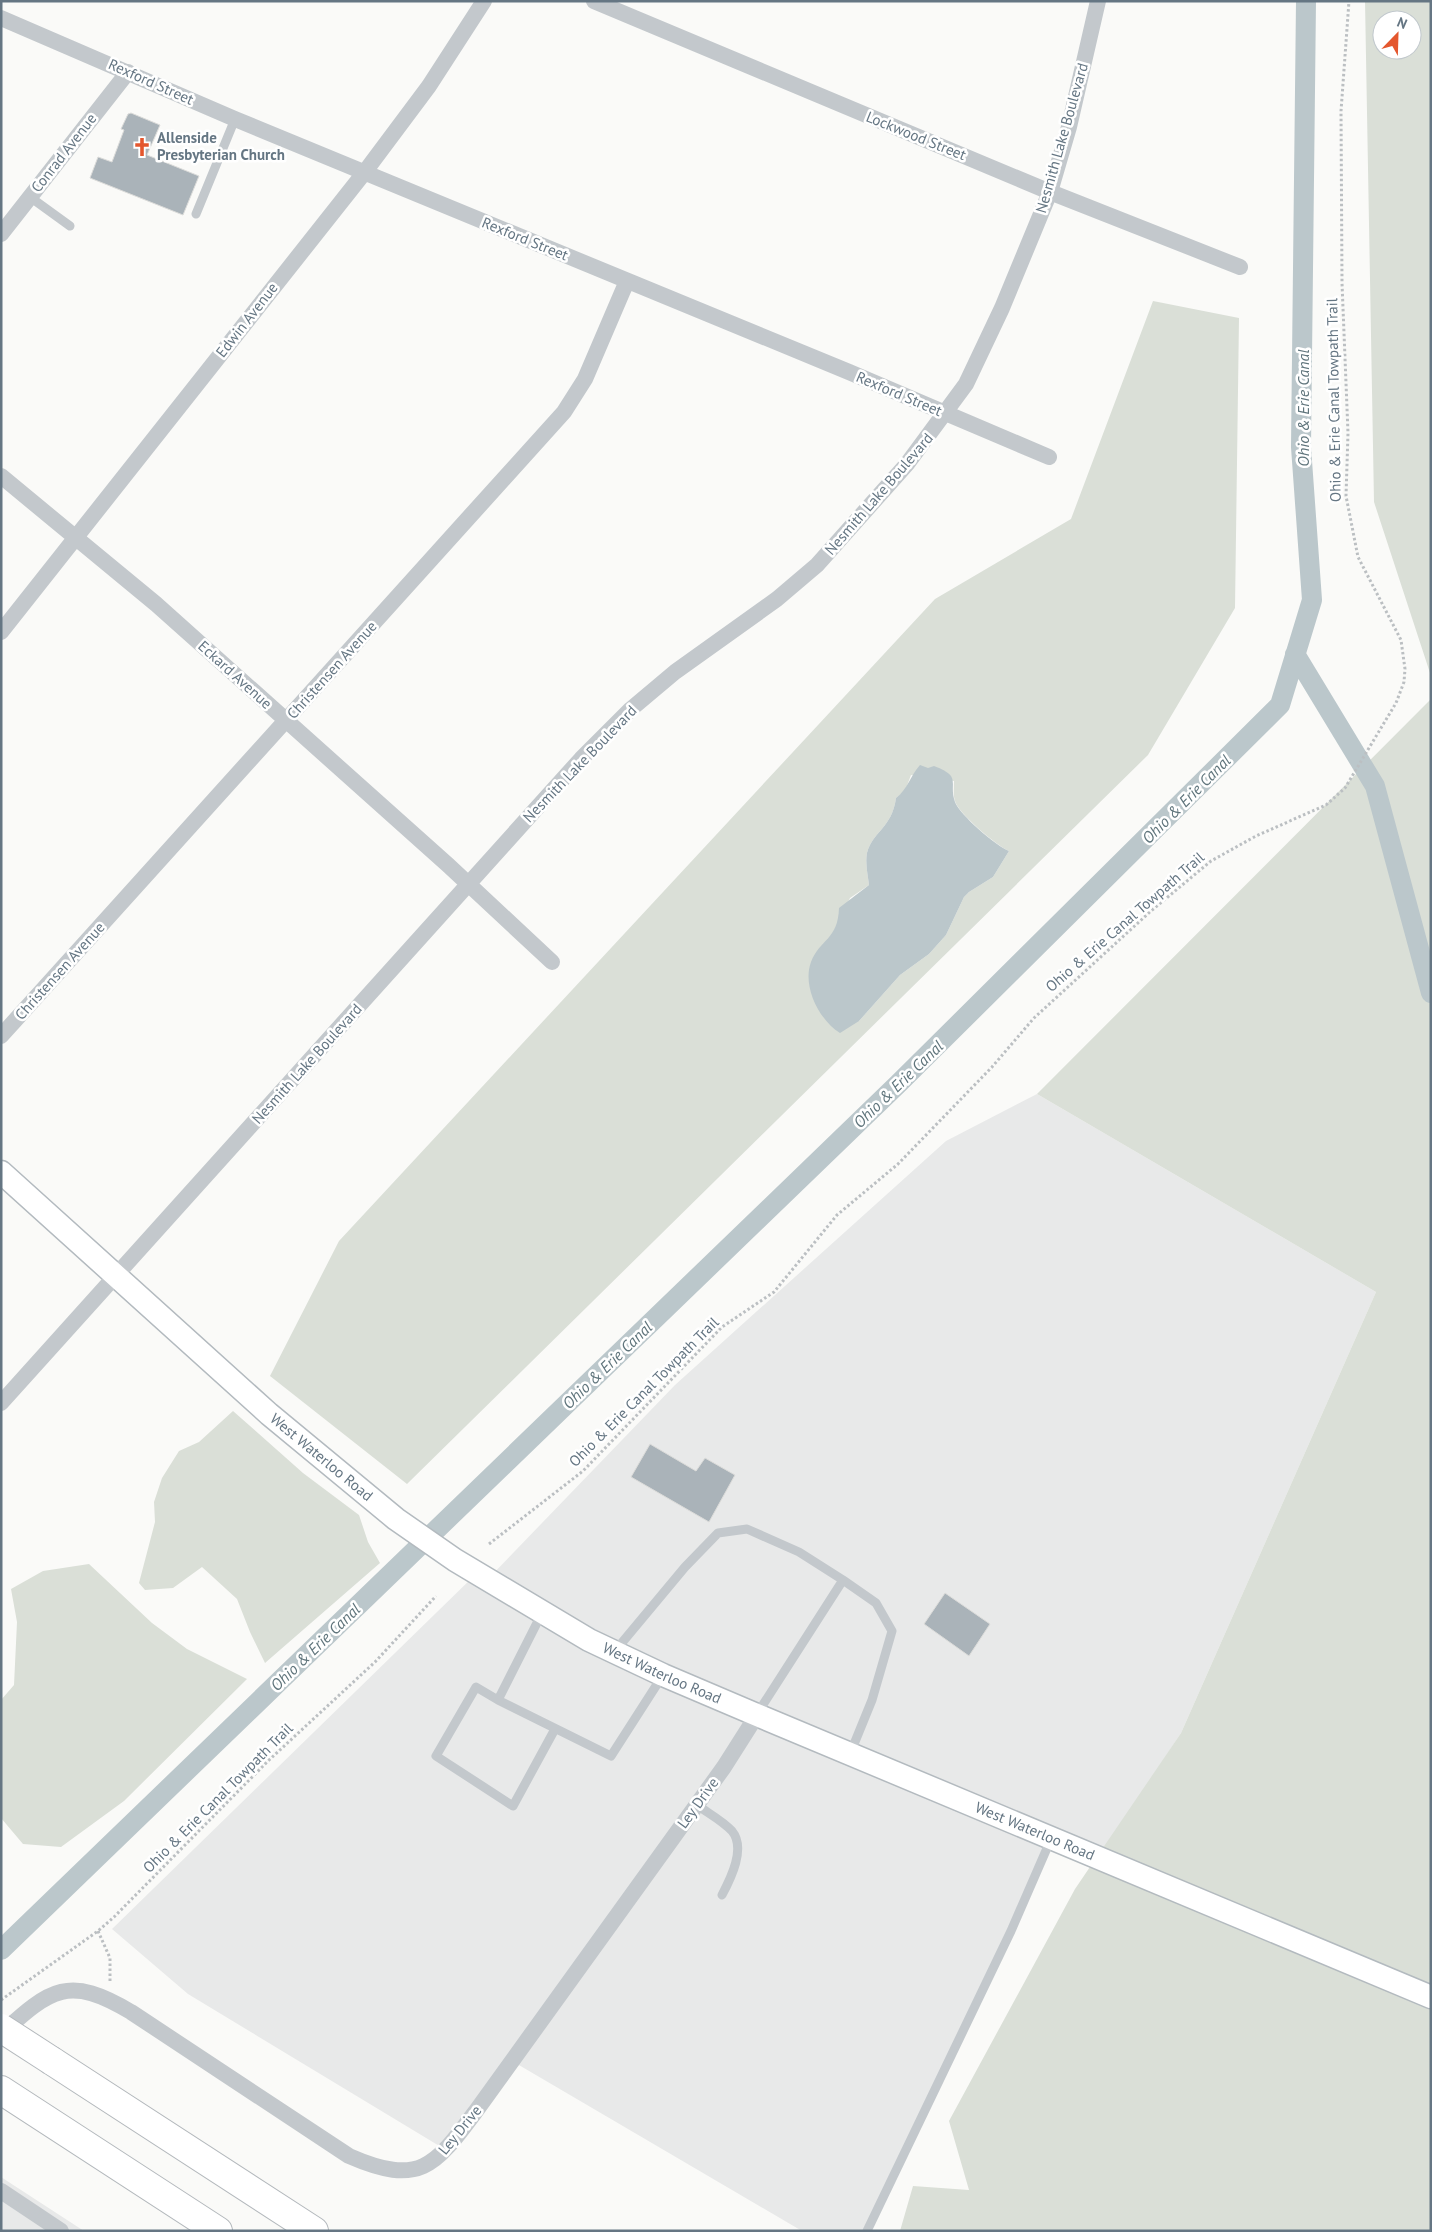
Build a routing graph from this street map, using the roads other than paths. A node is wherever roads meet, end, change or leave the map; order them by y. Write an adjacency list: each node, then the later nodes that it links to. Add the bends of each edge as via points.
1 (484, 1): 7 (street, Edwin Avenue, via 429,86)
2 (594, 1): 8 (street, Lockwood Street)
3 (1098, 1): 8 (street, Nesmith Lake Boulevard, via 1069,127)
4 (1, 18): 5 (street, Rexford Street)
5 (128, 72): 6 (street, Rexford Street); 9 (street, Conrad Avenue)
6 (235, 119): 7 (street, Rexford Street); 10 (lane)
7 (364, 173): 14 (street, Rexford Street); 18 (street, Edwin Avenue)
8 (1050, 192): 13 (street, Lockwood Street); 15 (street, Nesmith Lake Boulevard, via 981,356)
9 (30, 197): 11 (lane); 12 (street, Conrad Avenue)
10 (196, 214)
11 (70, 226)
12 (1, 234)
13 (1240, 267)
14 (627, 281): 15 (street, Rexford Street); 20 (street, Christensen Avenue, via 585,379 564,412)
15 (946, 414): 16 (street, Rexford Street); 21 (street, Nesmith Lake Boulevard, via 907,464 817,565 631,709 581,758)
16 (1050, 457)
17 (1, 476): 18 (street, Eckard Avenue)
18 (77, 537): 19 (street, Edwin Avenue); 20 (street, Eckard Avenue)
19 (1, 632)
20 (286, 721): 21 (street, Eckard Avenue); 23 (street, Christensen Avenue)
21 (469, 884): 22 (street, Eckard Avenue); 25 (street, Nesmith Lake Boulevard)
22 (552, 962)
23 (1, 1036)
24 (1, 1172): 25 (main road, West Waterloo Road)
25 (116, 1276): 26 (street, Nesmith Lake Boulevard); 28 (main road, West Waterloo Road, via 269,1414 396,1519 455,1560)
26 (1, 1403)
27 (843, 1580): 29 (lane, via 799,1552 747,1529 718,1533); 32 (lane); 34 (lane, via 876,1603 892,1631 872,1700)
28 (543, 1612): 29 (main road, West Waterloo Road); 31 (lane)
29 (614, 1652): 30 (main road, West Waterloo Road)
30 (663, 1675): 32 (main road, West Waterloo Road); 33 (lane, via 611,1756)
31 (498, 1700): 33 (lane); 33 (lane, via 476,1687 436,1756 513,1806)
32 (757, 1715): 34 (main road, West Waterloo Road); 35 (street, Ley Drive)
33 (555, 1728)
34 (850, 1754): 36 (main road, West Waterloo Road)
35 (697, 1805): 37 (lane, via 733,1832 737,1847 734,1873); 40 (street, Ley Drive, via 450,2146 440,2157 425,2165 409,2170 386,2169 349,2156 105,1997 84,1990 54,1995 27,2010)
36 (1051, 1838): 38 (main road, West Waterloo Road); 46 (lane, via 1011,1931)
37 (722, 1894)
38 (1431, 1997)
39 (1, 2028): 45 (highway, bridge)
40 (1, 2034)
41 (9, 2095): 44 (highway)
42 (1, 2191): 43 (street)
43 (61, 2231)
44 (218, 2231)
45 (314, 2231)
46 (867, 2231)

